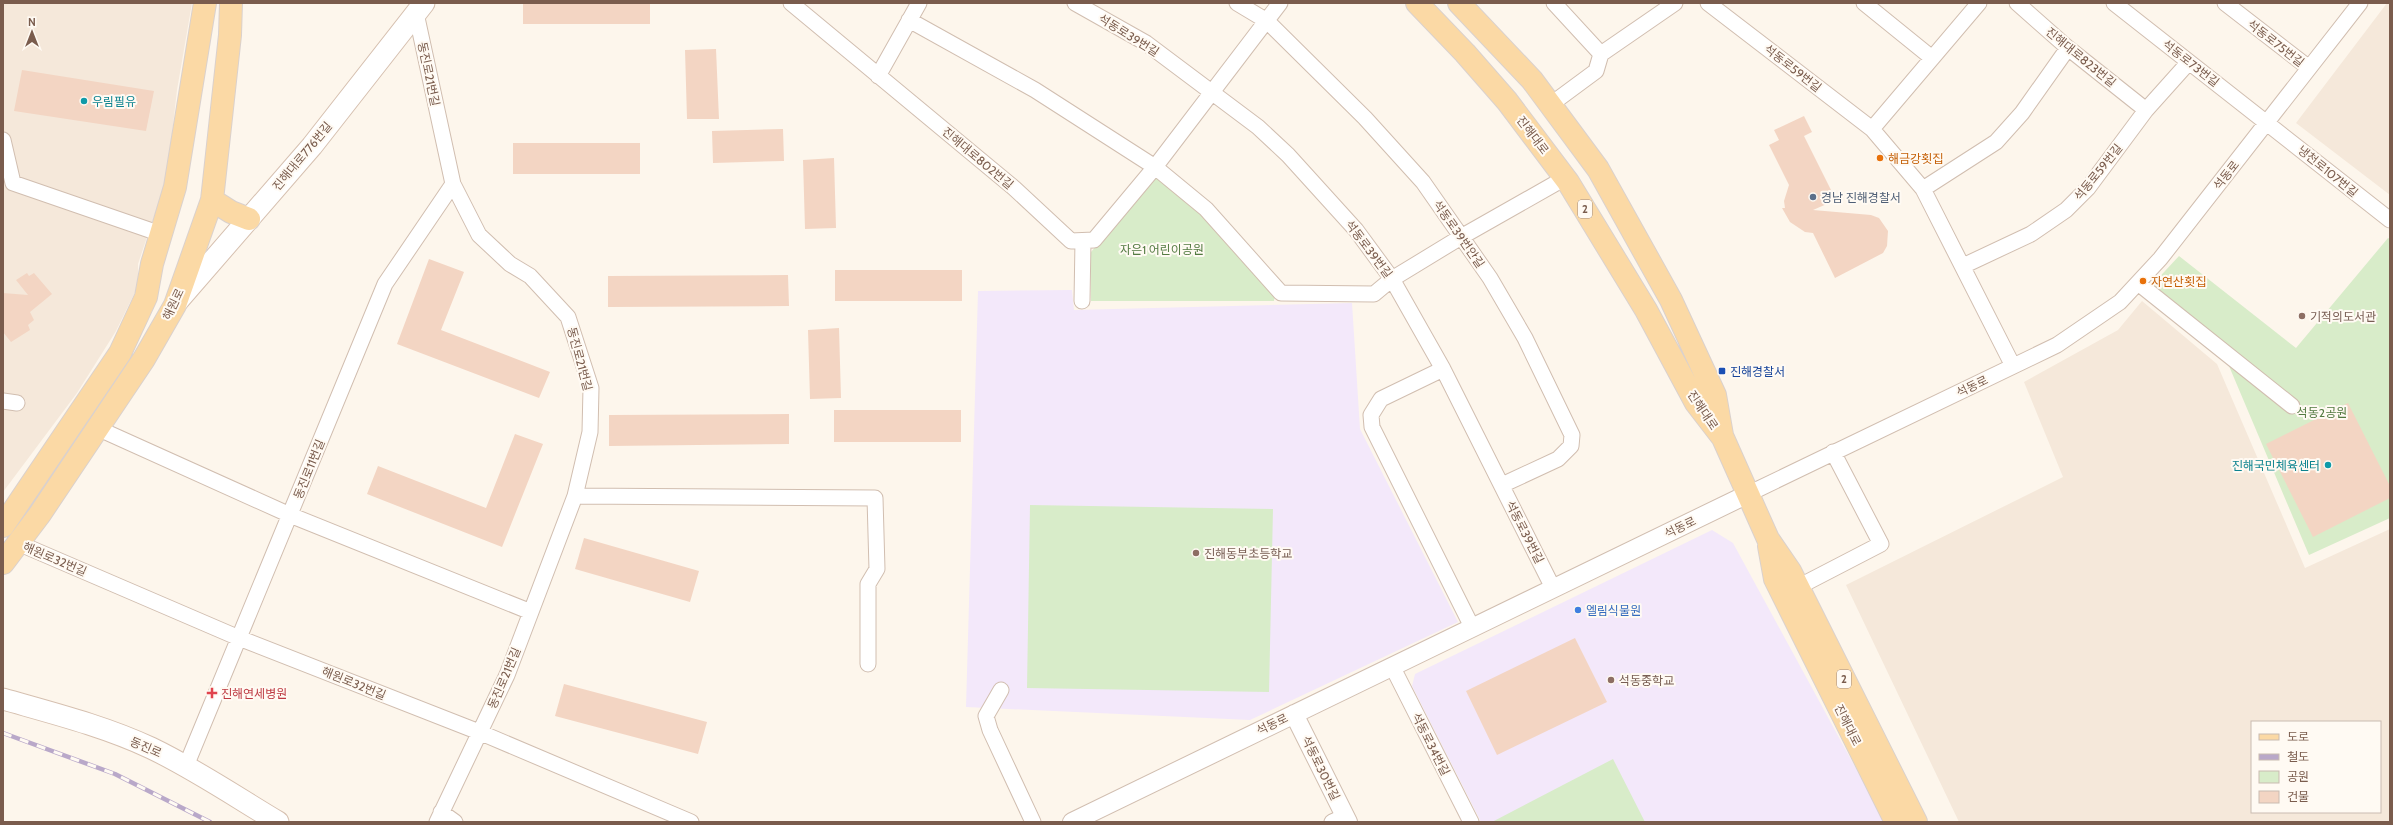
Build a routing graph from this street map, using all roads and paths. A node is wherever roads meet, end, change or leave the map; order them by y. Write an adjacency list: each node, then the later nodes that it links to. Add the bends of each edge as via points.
1 (205, 3): 41 (main road, via 175,187)
2 (231, 3): 38 (main road, 해원로, via 229,50)
3 (791, 3): 27 (street, 진해대로802번길)
4 (919, 3): 20 (street)
5 (1075, 3): 28 (street, 석동로39번길, via 1146,43)
6 (1237, 3): 21 (street, 석동로39번안길)
7 (1280, 3): 21 (street)
8 (1417, 3): 35 (main road, 진해대로 / 2, via 1507,101)
9 (1459, 3): 29 (main road, 진해대로 / 2, via 1532,80)
10 (1554, 3): 23 (street)
11 (1675, 3): 23 (street)
12 (1708, 3): 32 (street, 석동로59번길)
13 (1864, 3): 24 (street)
14 (1979, 3): 24 (street)
15 (2017, 3): 22 (street, 진해대로823번길)
16 (2114, 3): 25 (street, 석동로73번길)
17 (2225, 3): 26 (street, 석동로75번길)
18 (2360, 3): 26 (street, 석동로)
19 (420, 8): 36 (street, 동진로21번길); 39 (main road, 진해대로776번길, via 312,146)
20 (910, 20): 27 (street); 34 (street, via 1035,90)
21 (1267, 21): 28 (street); 42 (street, 석동로39번안길, via 1365,118 1422,182)
22 (2068, 48): 30 (street, 진해대로823번길); 37 (street, via 2022,113 1996,142)
23 (1601, 54): 29 (street, via 1596,71)
24 (1932, 58): 32 (street)
25 (2190, 62): 30 (street, 석동로59번길); 31 (street, 석동로73번길)
26 (2309, 68): 31 (street, 석동로)
27 (878, 76): 43 (street, 진해대로802번길, via 1014,188 1071,241)
28 (1212, 93): 34 (street); 45 (street, 석동로39번길, via 1258,127 1288,155 1356,230)
29 (1550, 105): 53 (main road, 진해대로 / 2, via 1598,169 1671,300 1715,395)
30 (2146, 110): 44 (street, 석동로59번길, via 2088,188 2066,210 2031,234)
31 (2267, 122): 40 (street, 냉천로107번길); 46 (street, 석동로, via 2160,259)
32 (1872, 129): 37 (street, 석동로59번길)
33 (3, 140): 41 (street, via 13,183)
34 (1155, 167): 43 (street, via 1094,240); 45 (street, via 1206,209 1281,293 1374,294)
35 (1565, 178): 42 (street); 53 (main road, 진해대로 / 2, via 1646,310 1696,403)
36 (453, 184): 57 (street, 동진로21번길, via 479,235 510,264 530,276 568,317 591,388 590,432); 58 (street, 동진로11번길, via 385,284)
37 (1923, 189): 44 (street, 석동로59번길)
38 (212, 200): 39 (main road); 48 (main road, 해원로)
39 (249, 219): 48 (main road, 진해대로776번길)
40 (2390, 220)
41 (161, 234): 59 (main road, via 146,297 120,353)
42 (1461, 237): 45 (street); 55 (street, 석동로39번안길, via 1490,278 1525,338 1572,435 1571,446 1558,459)
43 (1083, 241): 47 (street)
44 (1963, 266): 49 (street, 석동로59번길)
45 (1392, 280): 50 (street, 석동로39번길)
46 (2138, 283): 49 (street, 석동로, via 2120,302 2095,320 2057,344); 51 (street)
47 (1082, 301)
48 (175, 305): 52 (main road, 해원로, via 144,359)
49 (2013, 366): 54 (street, 석동로)
50 (1442, 369): 55 (street, 석동로39번길); 66 (street, via 1381,399 1371,415 1372,427)
51 (2292, 406)
52 (97, 428): 58 (street); 61 (main road, 해원로)
53 (1723, 438): 56 (main road, 2)
54 (1833, 452): 56 (street, 석동로); 63 (street, via 1881,544)
55 (1502, 486): 64 (street, 석동로39번길)
56 (1748, 494): 60 (main road, 2); 64 (street, 석동로)
57 (575, 496): 65 (street, 동진로21번길); 68 (street, via 875,498 877,569 868,584)
58 (290, 515): 65 (street); 67 (street, 동진로11번길)
59 (3, 526)
60 (1768, 539): 63 (main road, 2); 83 (main road, 진해대로 / 2, via 1775,579)
61 (18, 543): 62 (main road, 해원로); 67 (street, 해원로32번길)
62 (3, 562)
63 (1798, 587): 84 (main road, 2)
64 (1553, 588): 66 (street, 석동로)
65 (531, 612): 73 (street, 동진로21번길, via 507,675)
66 (1472, 627): 69 (street, 석동로)
67 (240, 638): 73 (street, 해원로32번길); 74 (street, 동진로11번길)
68 (868, 664)
69 (1392, 666): 72 (street, 석동로); 82 (street, 석동로34번길)
70 (1001, 690): 80 (street, via 986,716 990,730)
71 (3, 699): 74 (main road, 동진로, via 103,730 150,748)
72 (1294, 714): 76 (street, 석동로30번길); 81 (street, 석동로)
73 (479, 732): 75 (street, 동진로21번길); 79 (street, 해원로32번길)
74 (186, 766): 77 (main road, 동진로)
75 (439, 817): 78 (street)
76 (1342, 820)
77 (278, 822)
78 (456, 822)
79 (691, 822)
80 (1033, 822)
81 (1072, 822)
82 (1471, 822)
83 (1896, 822)
84 (1916, 822)

